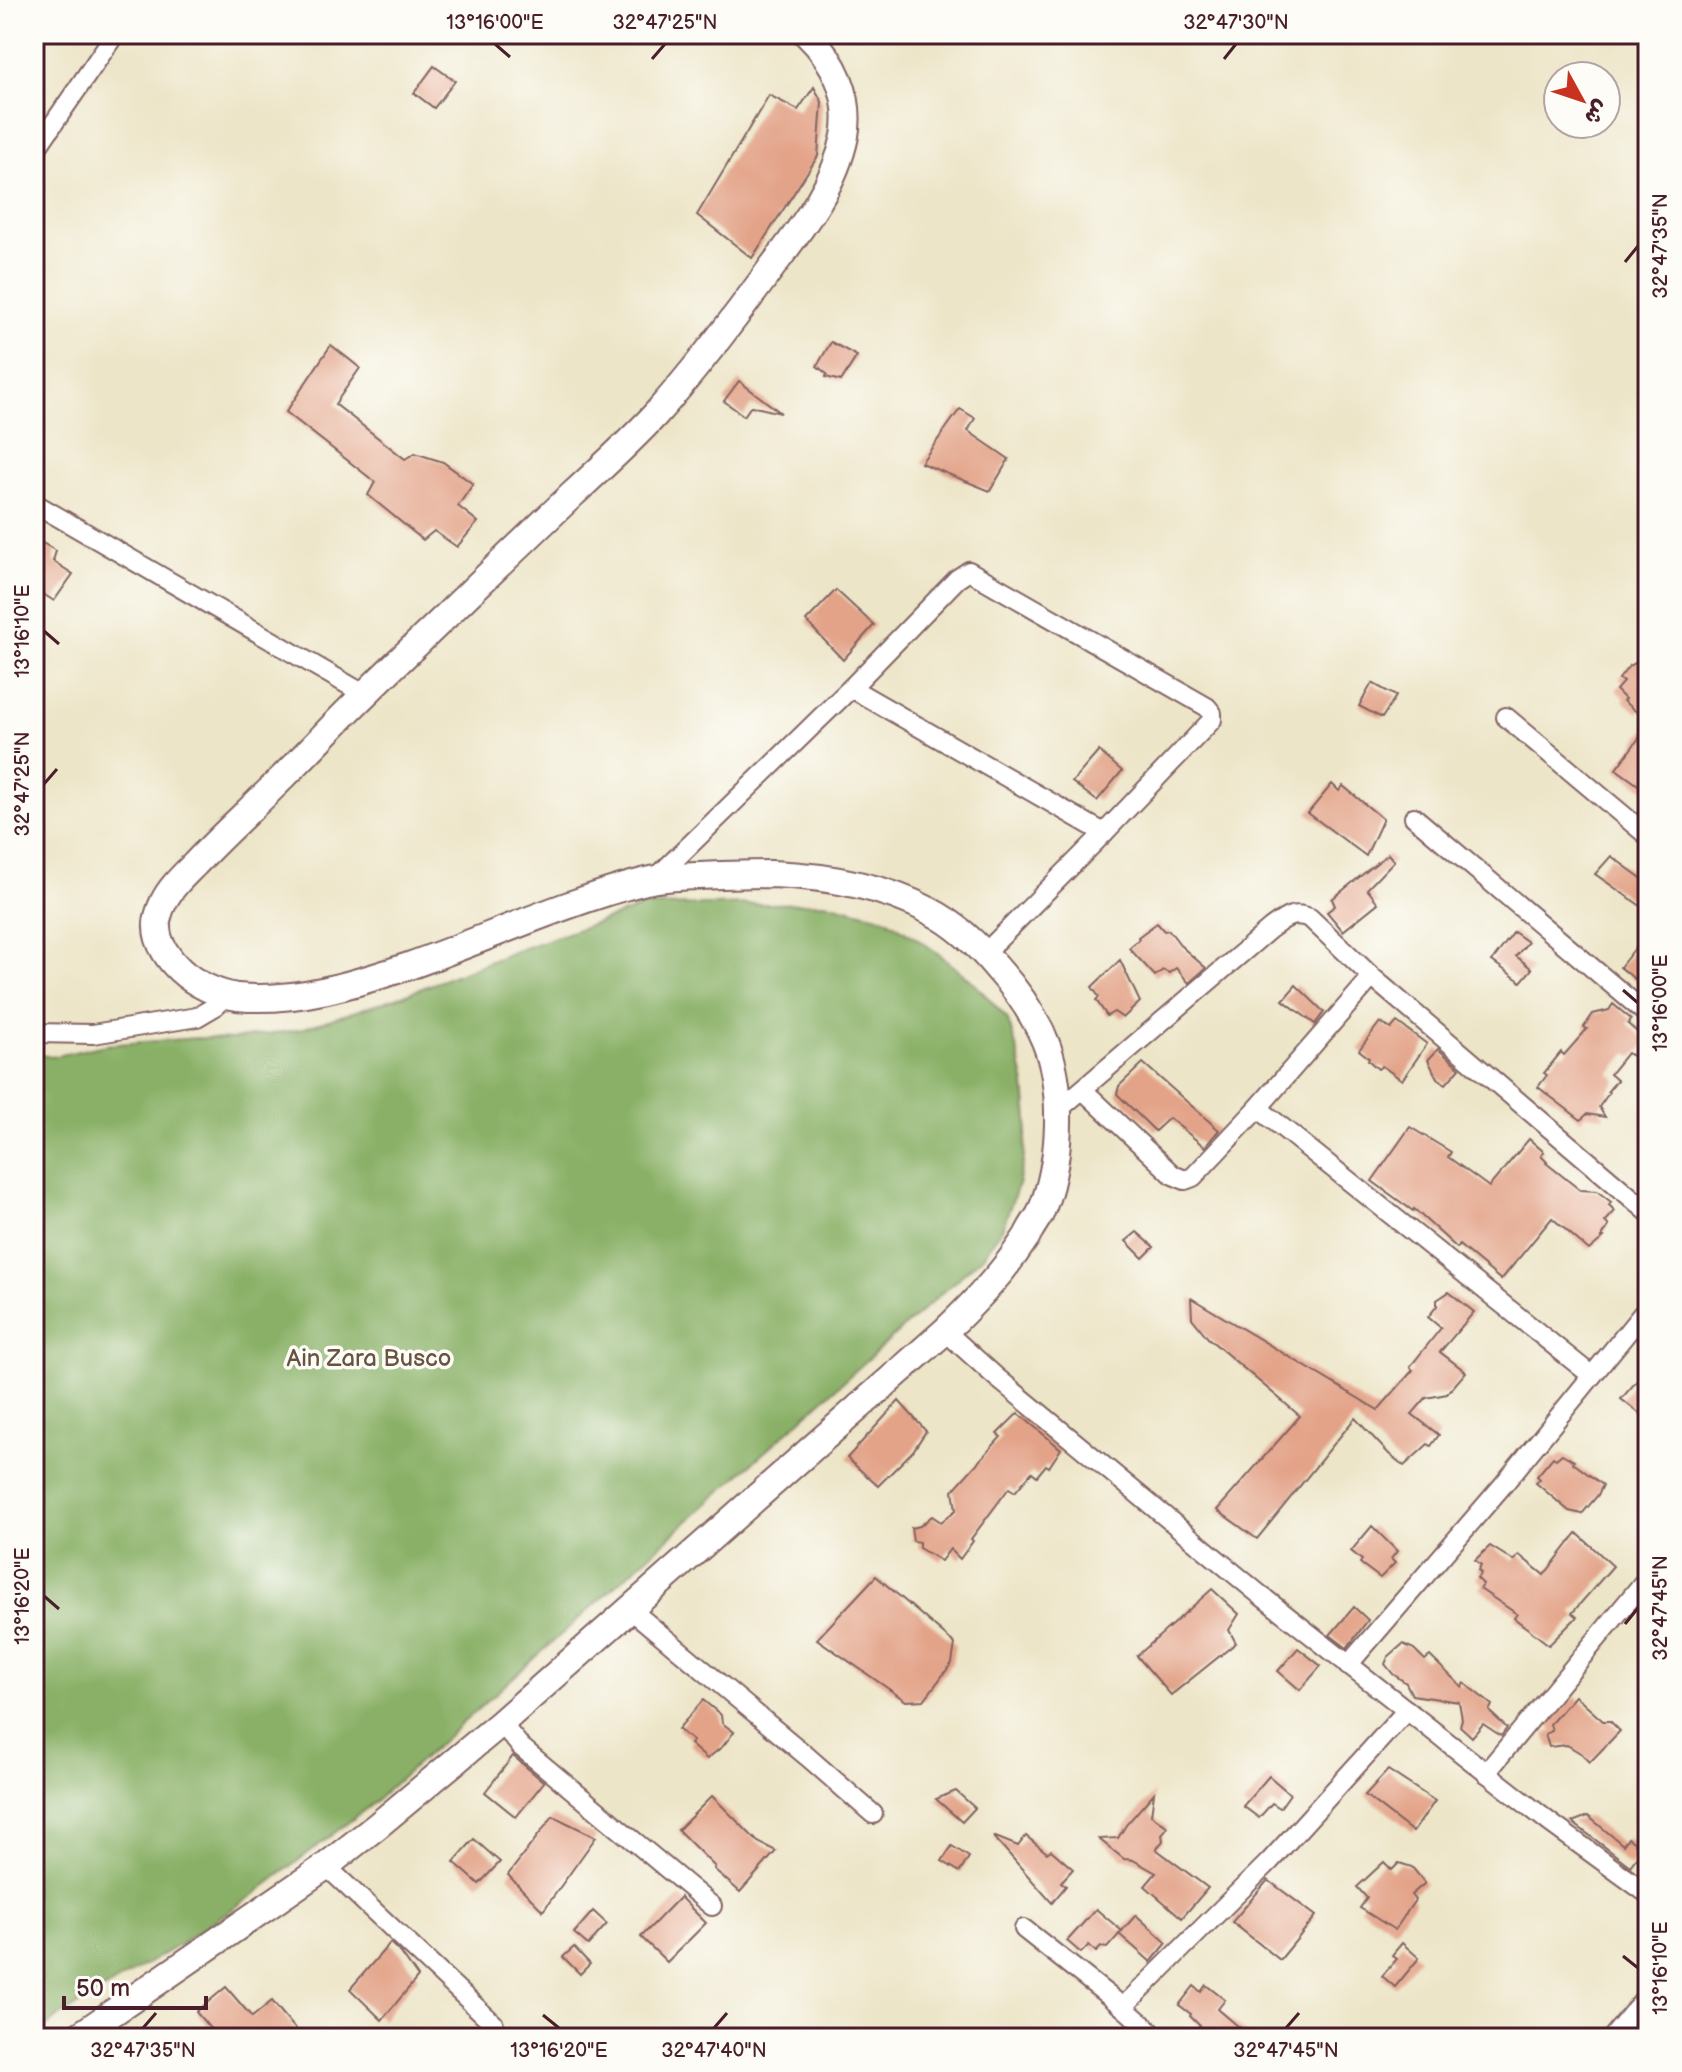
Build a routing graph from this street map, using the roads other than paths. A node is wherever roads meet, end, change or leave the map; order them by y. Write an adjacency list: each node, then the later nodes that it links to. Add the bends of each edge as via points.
1 (115, 34): 3 (street)
2 (807, 34): 7 (main road, via 834,68 847,115 836,166 821,198 735,317 654,416)
3 (40, 127): 4 (street)
4 (34, 152)
5 (34, 503): 7 (street)
6 (851, 688): 10 (street); 10 (street, via 969,571 1207,707 1212,720); 12 (street)
7 (364, 694): 15 (main road, via 163,902 156,927 166,954 189,977)
8 (1506, 717): 11 (street)
9 (1414, 817): 16 (street)
10 (1104, 833): 13 (street)
11 (1648, 836)
12 (656, 878): 13 (main road, via 773,874 854,883 932,912); 15 (main road, via 363,981 284,996)
13 (985, 953): 20 (main road, via 1019,992 1047,1047)
14 (1372, 977): 18 (street, via 1310,918 1286,918); 19 (street); 21 (street)
15 (227, 995): 17 (street, via 197,1017 93,1034)
16 (1648, 1015)
17 (34, 1033)
18 (1083, 1090): 19 (street, via 1173,1175 1185,1180); 20 (street)
19 (1258, 1108): 24 (street)
20 (1057, 1111): 23 (main road, via 1053,1171 1039,1215 987,1290)
21 (1648, 1212)
22 (1648, 1307): 24 (street)
23 (945, 1331): 26 (main road); 27 (street)
24 (1591, 1375): 27 (street)
25 (1648, 1577): 30 (street)
26 (630, 1609): 29 (main road); 31 (street)
27 (1348, 1665): 28 (street)
28 (1407, 1710): 30 (street); 37 (street, via 1270,1861)
29 (501, 1723): 32 (main road); 34 (street, via 521,1747)
30 (1486, 1773): 33 (street)
31 (873, 1814)
32 (326, 1866): 38 (street); 39 (main road)
33 (1648, 1894)
34 (712, 1906)
35 (1024, 1929): 37 (street)
36 (1648, 1994): 41 (street)
37 (1123, 2007): 40 (street)
38 (494, 2024)
39 (88, 2035)
40 (1158, 2038)
41 (1612, 2038)

